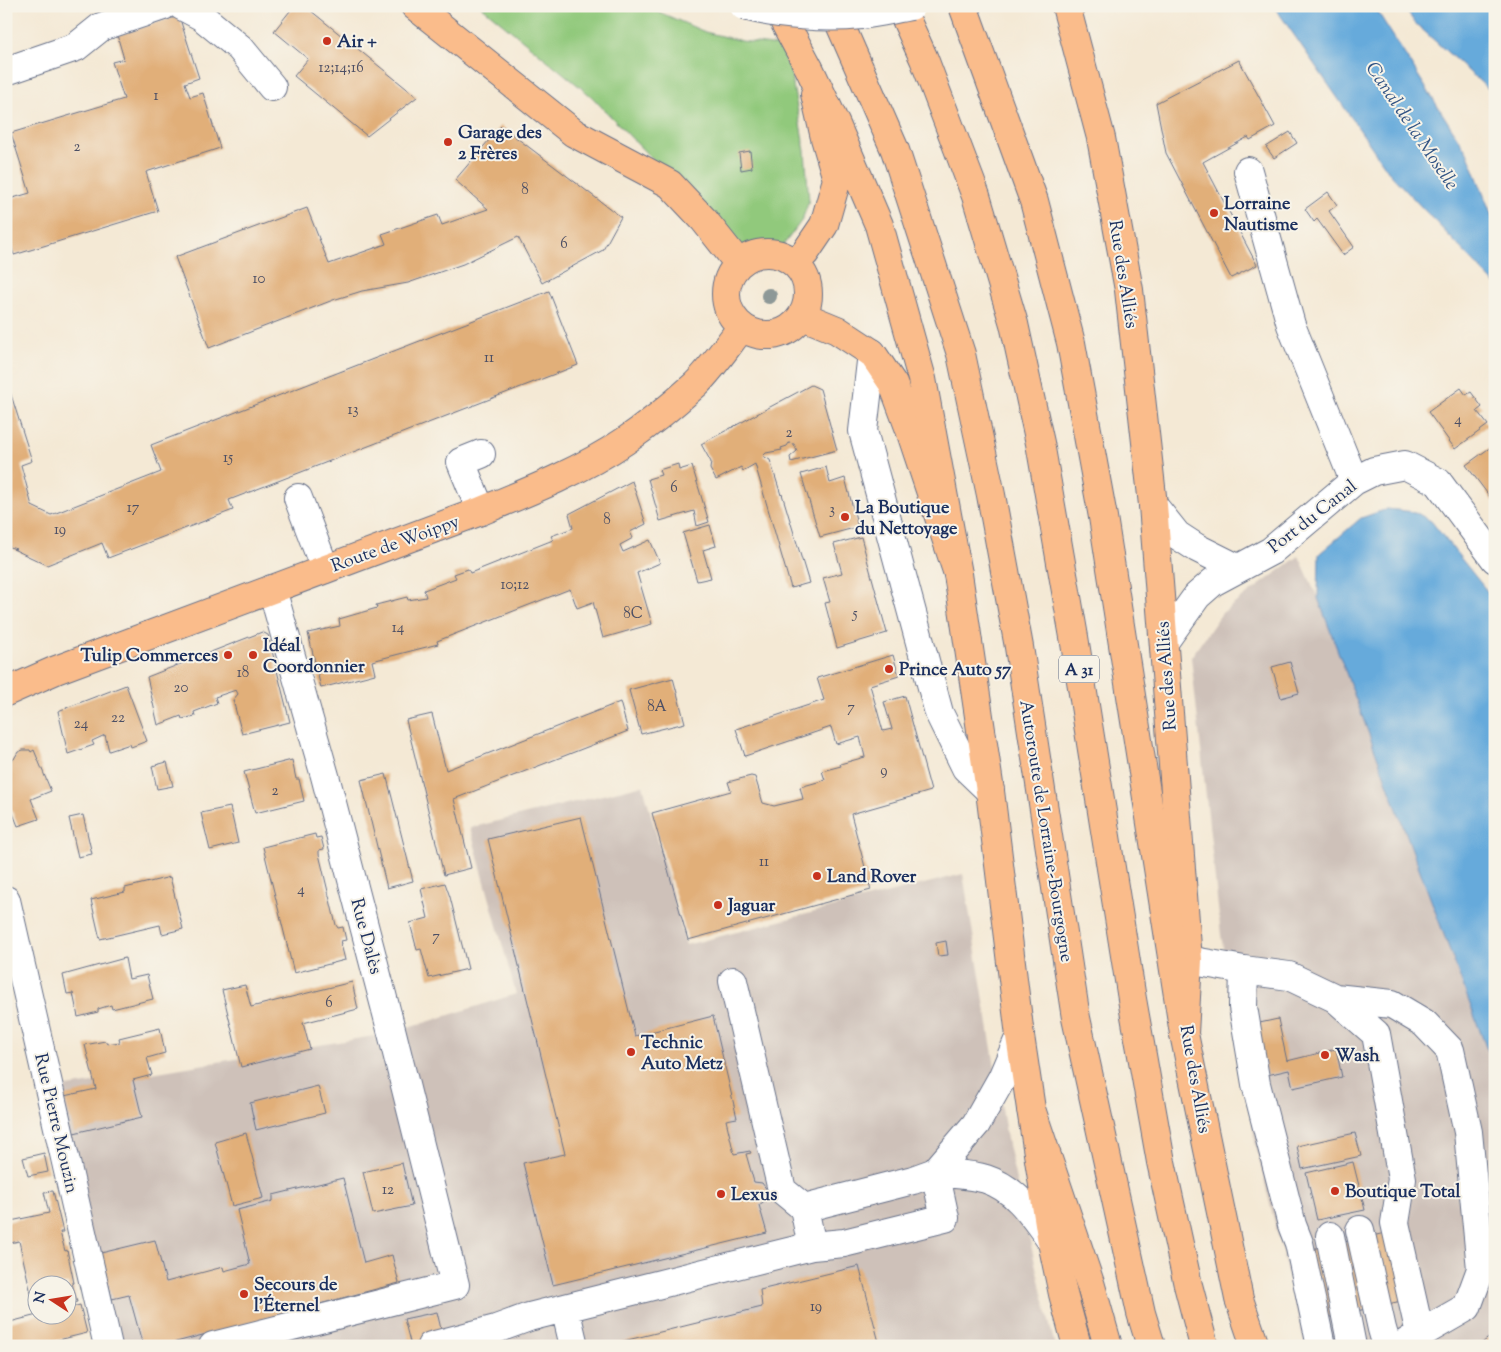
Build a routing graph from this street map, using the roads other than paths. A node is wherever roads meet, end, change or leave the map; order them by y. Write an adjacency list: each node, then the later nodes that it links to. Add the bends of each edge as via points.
1 (163, 6): 12 (street, via 101,28 76,47)
2 (182, 6): 13 (street, via 201,16 240,48)
3 (415, 6): 16 (main road, via 574,133 670,184)
4 (744, 6): 8 (street, bridge, via 809,16 859,15)
5 (776, 6): 11 (main road)
6 (832, 6): 57 (main road, Autoroute de Lorraine-Bourgogne, via 895,150 961,354 1019,647 1076,1018)
7 (900, 6): 58 (main road, A 31, via 924,58 976,196 1014,324 1047,482 1161,1162)
8 (911, 6)
9 (1066, 6): 23 (main road, Rue des Alliés, via 1101,138 1129,290)
10 (965, 12): 38 (main road, via 1034,201 1071,343 1102,517)
11 (809, 68): 15 (main road, via 837,179 824,225 805,253); 28 (main road, via 879,225 922,379)
12 (6, 72)
13 (272, 87)
14 (1248, 171): 21 (street, via 1290,326)
15 (794, 262): 16 (main road, via 784,256 760,253); 17 (main road, via 802,271 809,294)
16 (739, 264): 18 (main road, via 730,275 726,303)
17 (803, 316): 18 (main road, via 786,332 775,335 763,336); 19 (main road, via 837,330)
18 (742, 327): 24 (main road, Route de Woippy, via 697,382 624,442 525,493)
19 (872, 354): 28 (main road, via 893,384); 32 (street, via 863,431 918,638 939,713 966,768)
20 (480, 454): 24 (street, via 461,462)
21 (1354, 481): 25 (street, Port du Canal, via 1374,471 1406,465 1424,474 1438,482); 26 (street, Port du Canal, via 1271,551)
22 (298, 498): 27 (street)
23 (1153, 505): 26 (street, via 1177,535); 30 (main road, Rue des Alliés)
24 (481, 511): 27 (main road, Route de Woippy)
25 (1495, 559)
26 (1237, 568): 30 (street, Port du Canal, via 1197,596)
27 (325, 569): 29 (main road, Route de Woippy)
28 (958, 574): 32 (main road)
29 (272, 589): 31 (main road, Route de Woippy); 52 (street, Rue Dalès, via 335,814 455,1285)
30 (1164, 642): 34 (main road, Rue des Alliés)
31 (6, 692)
32 (990, 791): 39 (main road)
33 (6, 900): 51 (street, Rue Pierre Mouzin)
34 (1188, 960): 35 (street); 38 (main road, Rue des Alliés)
35 (1244, 970): 37 (street, via 1289,976); 47 (street, via 1243,1007 1256,1084)
36 (733, 981): 42 (street, via 782,1190)
37 (1336, 998): 43 (street, via 1376,1034 1402,1179); 50 (street, via 1392,1004 1424,1023 1450,1050 1468,1132 1481,1269 1467,1306)
38 (1184, 1034): 59 (main road, Rue des Alliés, via 1239,1299)
39 (1020, 1036): 40 (main road); 41 (street, via 1002,1078 976,1124)
40 (1031, 1109): 46 (main road); 56 (main road)
41 (935, 1172): 42 (street); 46 (street, via 985,1179 1006,1188 1025,1205); 48 (street, via 945,1218 844,1242)
42 (804, 1208): 48 (street)
43 (1395, 1223): 44 (street); 50 (street)
44 (1360, 1230): 45 (street); 62 (street)
45 (1330, 1236): 47 (street); 61 (street)
46 (1052, 1242): 55 (main road)
47 (1299, 1243): 60 (street)
48 (812, 1246): 49 (street)
49 (565, 1308): 53 (street); 54 (street)
50 (1410, 1340)
51 (108, 1346)
52 (213, 1346)
53 (431, 1346)
54 (574, 1346)
55 (1076, 1346)
56 (1108, 1346)
57 (1151, 1346)
58 (1204, 1346)
59 (1255, 1346)
60 (1321, 1346)
61 (1352, 1346)
62 (1387, 1346)

